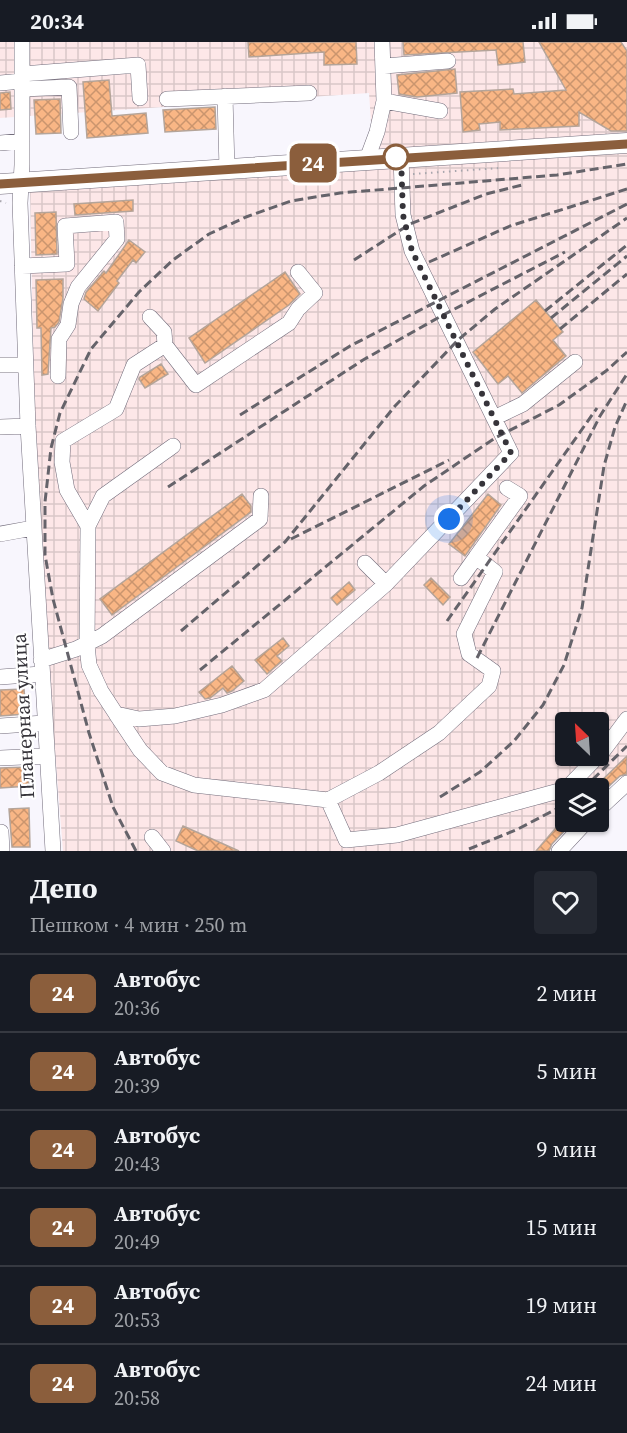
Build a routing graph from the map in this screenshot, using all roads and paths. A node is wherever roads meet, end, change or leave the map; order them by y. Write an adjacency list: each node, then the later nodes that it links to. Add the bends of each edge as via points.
1 (22, 42): 5 (street, Планерная улица)
2 (382, 42): 4 (street)
3 (448, 61): 4 (street)
4 (384, 66): 11 (street)
5 (22, 81): 6 (street); 9 (street, via 138,65); 13 (street, via 69,87); 14 (street, Планерная улица)
6 (0, 83)
7 (309, 93): 8 (street)
8 (225, 96): 10 (street); 19 (street)
9 (140, 98)
10 (168, 99)
11 (384, 101): 12 (street); 18 (street)
12 (440, 111)
13 (71, 132)
14 (22, 141): 15 (street); 20 (street, Планерная улица, via 22,165)
15 (0, 143)
16 (627, 144): 17 (main road)
17 (401, 157): 18 (main road); 33 (street, via 403,215 412,251)
18 (367, 159): 19 (main road)
19 (227, 169): 20 (main road)
20 (10, 183): 24 (street, Планерная улица)
21 (0, 201): 22 (path)
22 (9, 204)
23 (67, 264): 24 (street); 26 (street); 26 (street, via 65,226 116,222 117,239)
24 (22, 266): 31 (street, Планерная улица)
25 (298, 272): 28 (street, via 315,293 289,323 196,385)
26 (84, 280): 32 (street, via 71,304 68,326 59,339)
27 (150, 317): 28 (street, via 164,332)
28 (165, 345): 39 (street, via 134,365 116,410 63,441 67,490)
29 (575, 362): 33 (street, via 523,404)
30 (0, 365): 31 (street)
31 (25, 365): 34 (street, Планерная улица)
32 (58, 376)
33 (494, 418): 45 (street, via 511,453)
34 (27, 426): 35 (street); 40 (street, Планерная улица)
35 (0, 427)
36 (173, 446): 39 (street, via 103,496)
37 (507, 488): 42 (street, via 520,496)
38 (261, 496): 46 (street, via 260,519)
39 (88, 526): 46 (street)
40 (33, 528): 41 (street); 47 (street, Планерная улица)
41 (0, 534)
42 (476, 557): 44 (street); 58 (street, via 495,572 464,634 469,654 493,671 489,686 439,733 379,773)
43 (365, 563): 45 (street)
44 (461, 578)
45 (386, 584): 49 (street, via 264,690 175,716 139,719)
46 (87, 644): 47 (street); 49 (street, via 89,665)
47 (41, 667): 48 (street); 51 (street, Планерная улица)
48 (0, 677)
49 (116, 714): 58 (street, via 140,750 162,773 194,785)
50 (627, 719): 55 (street)
51 (44, 723): 52 (street); 53 (street, Планерная улица)
52 (0, 726)
53 (46, 756): 54 (street); 65 (street, Планерная улица)
54 (0, 758)
55 (577, 778)
56 (627, 783): 59 (street)
57 (555, 792): 58 (street, via 397,835 346,840)
58 (328, 800)
59 (609, 800)
60 (1, 832): 64 (street)
61 (578, 832): 63 (street)
62 (152, 837): 66 (street)
63 (563, 850)
64 (2, 851)
65 (53, 851)
66 (163, 851)

